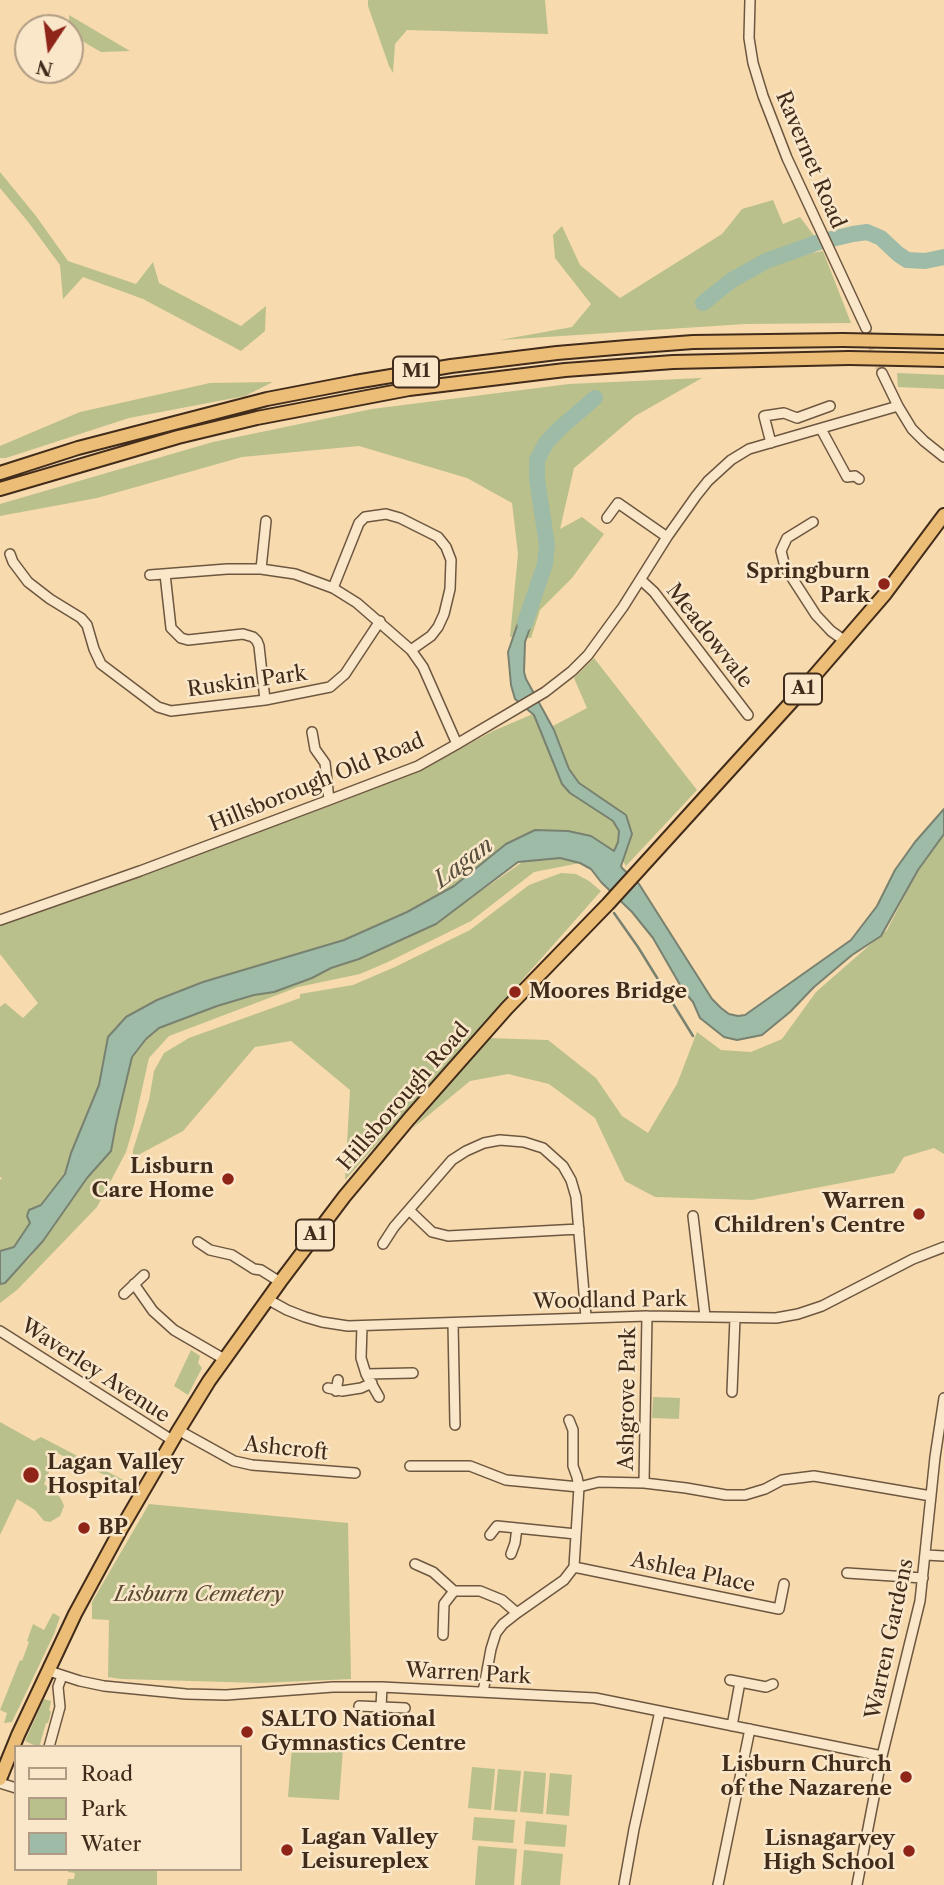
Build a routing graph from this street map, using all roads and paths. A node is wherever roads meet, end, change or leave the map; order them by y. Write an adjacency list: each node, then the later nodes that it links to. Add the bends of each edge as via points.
1 (750, 0): 2 (street, Ravernet Road, via 752,63 772,120)
2 (866, 328)
3 (944, 342): 11 (highway, M1, bridge, via 717,342 451,366 267,400 78,448)
4 (944, 360): 13 (highway, M1, bridge, via 673,362 409,389 204,431)
5 (883, 373): 7 (street)
6 (830, 406): 9 (street, via 797,418 784,413 764,416)
7 (898, 406): 8 (street, Hillsborough Old Road); 10 (street, via 912,429)
8 (821, 429): 9 (street, Hillsborough Old Road); 12 (street, via 847,480)
9 (771, 443): 18 (street, Hillsborough Old Road, via 749,449 720,469)
10 (944, 457)
11 (0, 473)
12 (859, 479)
13 (0, 489)
14 (944, 515): 26 (highway, Hillsborough Road / A1)
15 (607, 518): 18 (street, via 618,503)
16 (266, 521): 20 (street)
17 (813, 522): 26 (street, via 787,538 781,551 785,568 816,615)
18 (667, 537): 23 (street, Hillsborough Old Road)
19 (10, 554): 28 (street, Ruskin Park, via 29,582 87,625 101,664 158,707 171,711)
20 (261, 569): 21 (street); 24 (street, via 295,574)
21 (165, 574): 22 (street); 28 (street, via 171,628 181,638 243,634 257,641)
22 (150, 575)
23 (641, 580): 29 (street, Meadowvale); 31 (street, Hillsborough Old Road, via 572,671)
24 (332, 589): 25 (street); 27 (street, via 365,517 386,514 438,537 451,560 450,589 438,627)
25 (380, 621): 27 (street); 28 (street, Ruskin Park, via 345,674 330,687)
26 (845, 641): 41 (highway, Hillsborough Road / A1, via 408,1119)
27 (411, 650): 31 (street)
28 (265, 700)
29 (748, 715)
30 (312, 732): 32 (street, via 315,749 325,763)
31 (457, 744): 32 (street, Hillsborough Old Road, via 418,766)
32 (329, 800): 33 (street, Hillsborough Old Road)
33 (0, 920)
34 (409, 1210): 36 (street, via 432,1232 448,1236); 36 (street, via 466,1150 500,1140 524,1142 543,1148 563,1166 576,1197); 38 (street)
35 (693, 1216): 47 (street)
36 (579, 1228): 46 (street)
37 (198, 1242): 41 (street)
38 (383, 1244)
39 (944, 1247): 48 (street, Woodland Park, via 810,1310 776,1318)
40 (144, 1275): 42 (street)
41 (280, 1282): 44 (highway, Hillsborough Road / A1)
42 (134, 1284): 43 (street); 52 (street, via 174,1330)
43 (124, 1294)
44 (267, 1299): 50 (street, Woodland Park, via 321,1322); 52 (highway, Hillsborough Road / A1)
45 (648, 1316): 46 (street, Woodland Park); 47 (street, Woodland Park); 65 (street, Ashgrove Park)
46 (586, 1317): 49 (street, Woodland Park)
47 (705, 1317): 48 (street, Woodland Park)
48 (735, 1318): 57 (street)
49 (453, 1323): 50 (street, Woodland Park); 61 (street)
50 (362, 1326): 54 (street, via 361,1358)
51 (0, 1331): 62 (street, Waverley Avenue)
52 (224, 1359): 62 (highway, Hillsborough Road / A1)
53 (413, 1373): 54 (street)
54 (366, 1374): 56 (street)
55 (338, 1380): 56 (street, via 332,1390)
56 (372, 1383): 58 (street)
57 (732, 1392)
58 (379, 1397)
59 (944, 1398): 67 (street, Warren Gardens)
60 (569, 1420): 66 (street)
61 (455, 1425)
62 (175, 1435): 64 (street, Ashcroft, via 233,1461); 82 (highway, Hillsborough Road / A1, via 89,1588)
63 (410, 1466): 66 (street, via 470,1466 506,1480)
64 (355, 1473)
65 (644, 1483): 66 (street, via 600,1482); 67 (street, via 745,1495 782,1480 814,1476)
66 (579, 1487): 69 (street)
67 (931, 1496): 72 (street, Warren Gardens)
68 (517, 1528): 69 (street); 70 (street, via 497,1526); 71 (street)
69 (576, 1534): 75 (street)
70 (490, 1535)
71 (511, 1555)
72 (926, 1555): 73 (street); 77 (street, Warren Gardens)
73 (944, 1556)
74 (415, 1564): 79 (street, via 433,1572)
75 (574, 1567): 78 (street, Ashlea Place, via 779,1609); 80 (street, via 564,1580)
76 (847, 1573): 77 (street)
77 (923, 1578): 96 (street, Warren Gardens)
78 (784, 1584)
79 (454, 1591): 80 (street, via 480,1591 502,1600); 81 (street, via 444,1604)
80 (517, 1613): 86 (street, via 496,1633)
81 (443, 1635)
82 (49, 1671): 83 (street, Warren Park); 93 (highway, Hillsborough Road / A1)
83 (62, 1676): 85 (street, Warren Park, via 104,1686 186,1694); 95 (street, via 60,1707)
84 (773, 1684): 91 (street, via 766,1687 735,1681)
85 (382, 1687): 86 (street, Warren Park); 88 (street)
86 (483, 1692): 90 (street, Warren Park, via 595,1698)
87 (359, 1706): 88 (street)
88 (381, 1707): 89 (street)
89 (405, 1708)
90 (660, 1711): 91 (street, Warren Park); 98 (street)
91 (732, 1726): 92 (street, Warren Park)
92 (750, 1729): 96 (street, Warren Park); 99 (street)
93 (14, 1745)
94 (14, 1745): 97 (highway, Hillsborough Road / A1)
95 (49, 1745)
96 (882, 1756): 100 (street, Warren Gardens)
97 (0, 1781)
98 (624, 1885)
99 (718, 1885)
100 (857, 1885)

